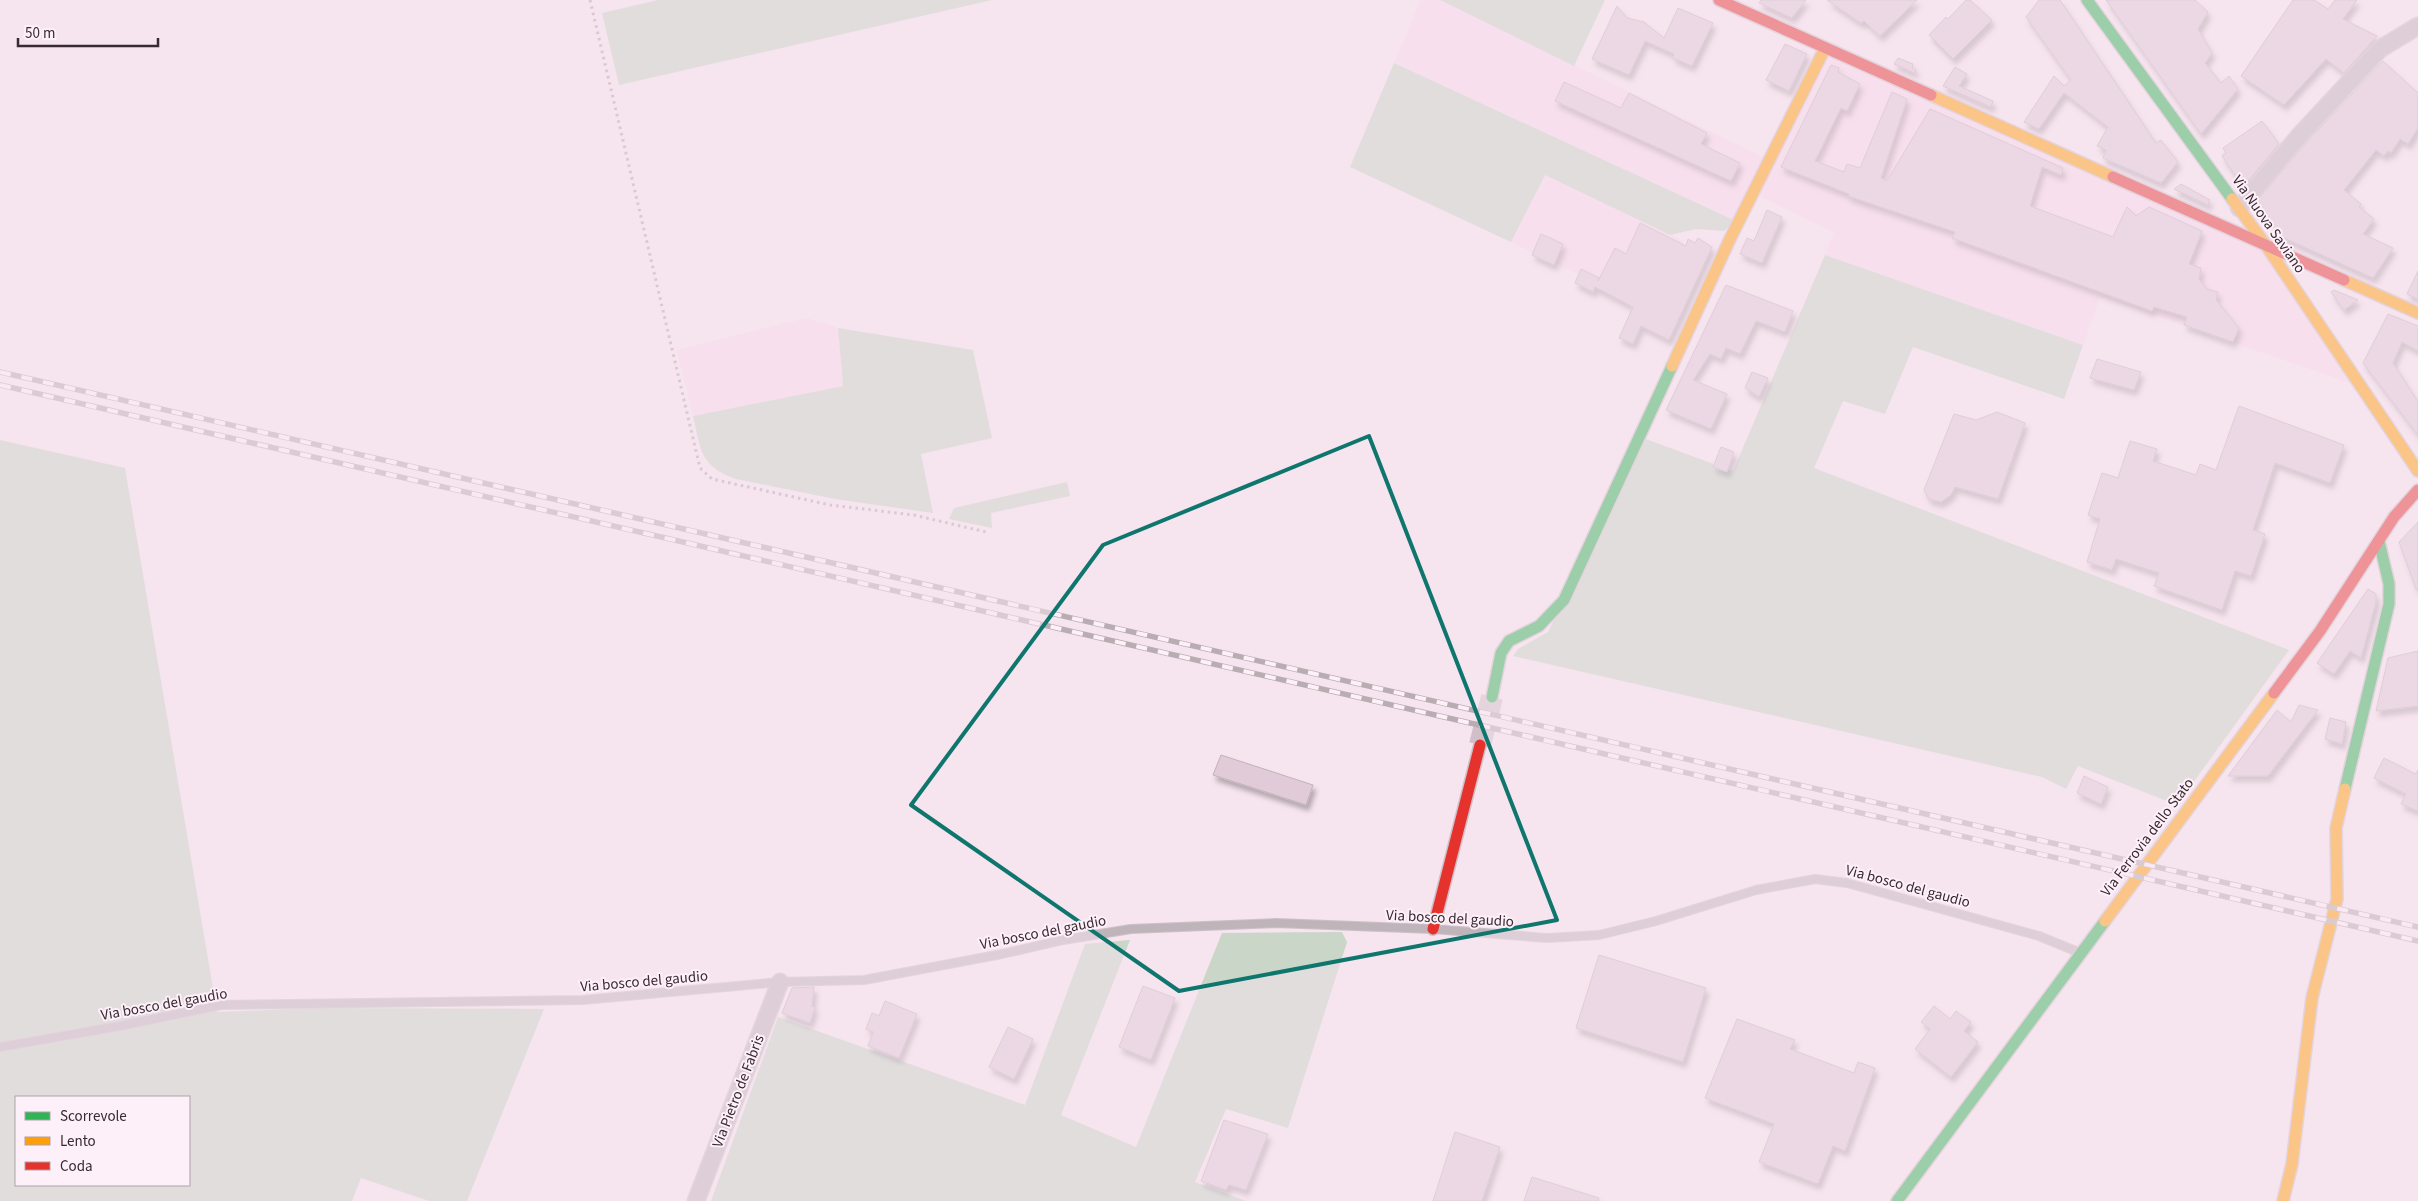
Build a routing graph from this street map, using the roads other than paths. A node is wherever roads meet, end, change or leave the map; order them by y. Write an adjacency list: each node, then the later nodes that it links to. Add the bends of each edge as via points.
1 (1719, 0): 4 (street)
2 (2086, 0): 5 (street, Via Nuova Saviano)
3 (2418, 26): 5 (street, via 2380,49 2299,136)
4 (1825, 48): 6 (street); 11 (street, via 1729,241 1564,600 1539,626 1509,641 1501,653)
5 (2239, 208): 6 (street, Via Nuova Saviano)
6 (2266, 244): 7 (street); 8 (street, Via Nuova Saviano)
7 (2418, 313)
8 (2418, 471)
9 (2418, 490): 10 (street, Via Ferrovia dello Stato, via 2394,517)
10 (2379, 541): 14 (street, Via Ferrovia dello Stato, via 2320,630); 19 (street, via 2389,584 2389,604 2370,673 2336,828 2337,899 2312,998 2292,1164)
11 (1492, 697)
12 (1480, 745): 13 (street)
13 (1433, 929): 14 (lane, Via bosco del gaudio, via 1547,938 1599,934 1656,921 1756,890 1815,879 1847,883 2039,936); 15 (lane, Via bosco del gaudio, via 1276,923 1131,929 864,980)
14 (2080, 953): 18 (street, Via Ferrovia dello Stato)
15 (780, 982): 16 (lane, Via bosco del gaudio, via 583,1000 221,1005); 17 (street, Via Pietro de Fabris)
16 (0, 1046)
17 (696, 1201)
18 (1897, 1201)
19 (2283, 1201)

